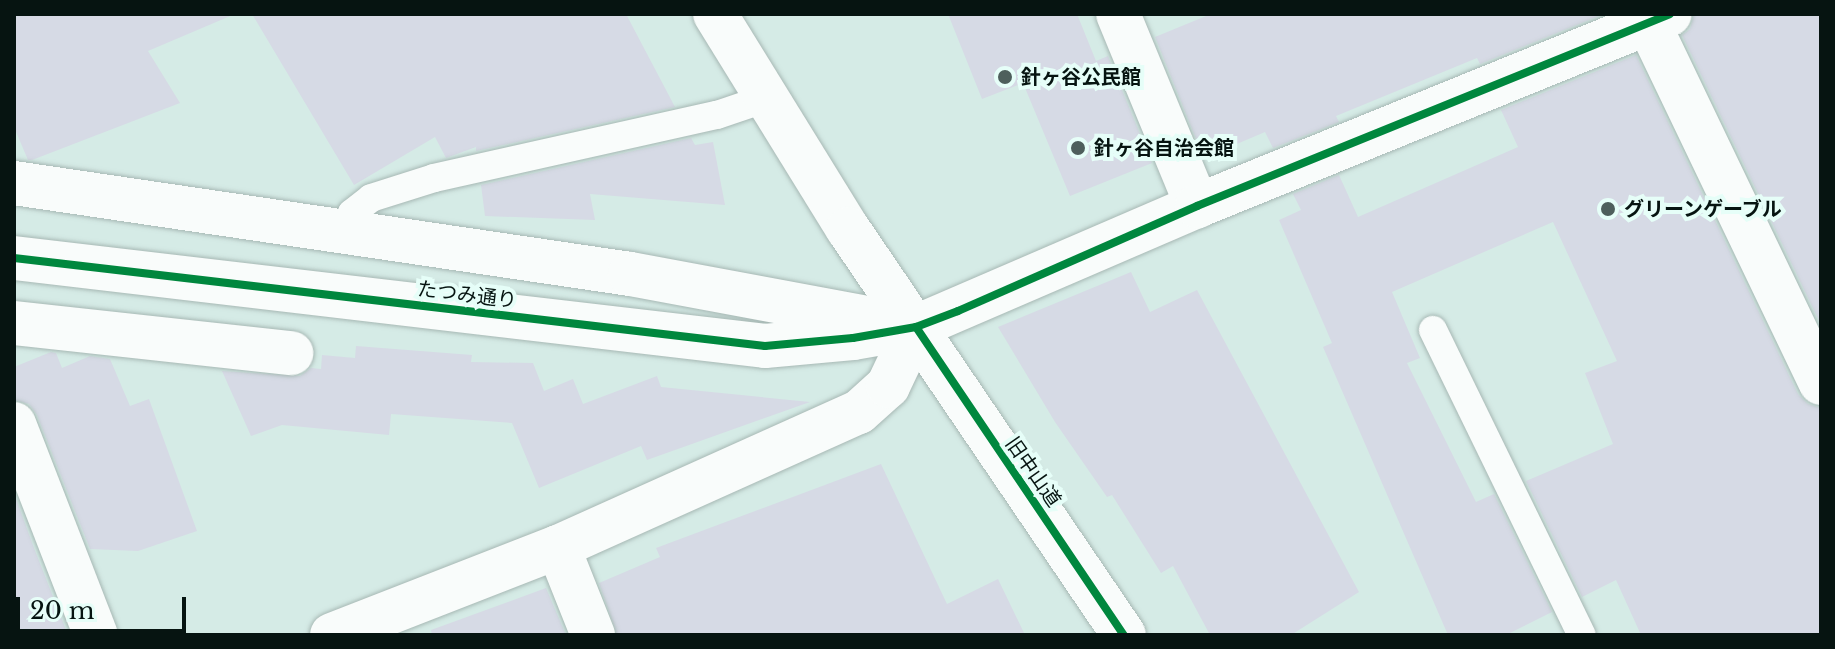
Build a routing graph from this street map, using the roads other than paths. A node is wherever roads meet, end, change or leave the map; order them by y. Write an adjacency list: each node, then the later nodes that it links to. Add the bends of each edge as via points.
1 (715, 14): 4 (street, 旧中山道)
2 (1118, 14): 6 (street)
3 (1654, 17): 6 (street, たつみ通り); 13 (street)
4 (767, 98): 7 (lane, via 717,115 434,178 371,198 352,213); 10 (street, 旧中山道)
5 (14, 183): 7 (street)
6 (1197, 206): 10 (street, たつみ通り)
7 (348, 235): 10 (street, via 645,276)
8 (14, 258): 10 (street, たつみ通り, via 765,346)
9 (14, 323): 12 (street)
10 (916, 327): 15 (street, via 888,386 859,412); 19 (street, 旧中山道)
11 (1433, 330): 20 (lane)
12 (291, 353)
13 (1821, 383)
14 (14, 424): 16 (street)
15 (558, 547): 17 (street); 18 (street)
16 (96, 635)
17 (332, 635)
18 (593, 635)
19 (1124, 635)
20 (1582, 635)

